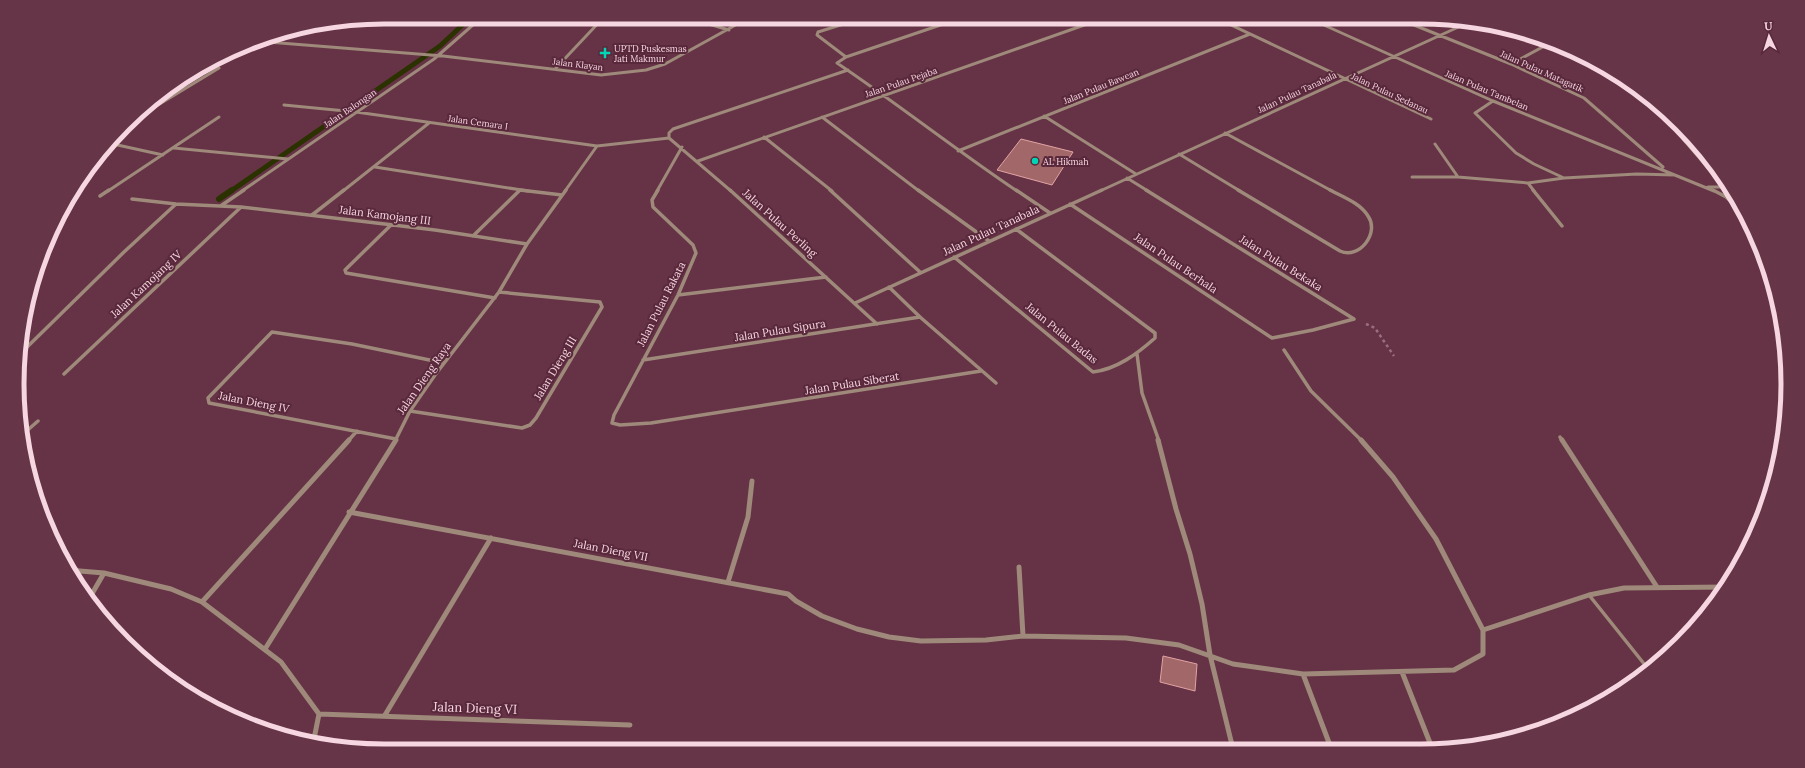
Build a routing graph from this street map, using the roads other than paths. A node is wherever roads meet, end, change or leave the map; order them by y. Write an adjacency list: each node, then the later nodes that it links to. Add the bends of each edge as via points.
1 (474, 24): 17 (street, Jalan Balongan)
2 (597, 24): 22 (street)
3 (709, 24): 12 (street)
4 (739, 24): 12 (street, Jalan Klayan)
5 (844, 24): 19 (street, via 818,32 817,35)
6 (943, 24): 19 (street)
7 (1087, 24): 25 (street, Jalan Pulau Pejaba)
8 (1229, 24): 13 (street, Jalan Pulau Sedanau)
9 (1321, 24): 18 (street, Jalan Pulau Tambelan)
10 (1411, 24): 14 (street, Jalan Pulau Matagatik)
11 (1460, 26): 14 (street, Jalan Pulau Tanabala)
12 (729, 30): 22 (street, Jalan Klayan, via 678,58 646,70 601,75)
13 (1250, 34): 24 (street, Jalan Pulau Sedanau); 30 (street, Jalan Pulau Bawean)
14 (1440, 36): 18 (street, Jalan Pulau Tanabala); 20 (street, Jalan Pulau Matagatik)
15 (271, 42): 17 (street, Jalan Klayan)
16 (1545, 46): 20 (street)
17 (438, 56): 22 (street, Jalan Klayan); 29 (street, Jalan Balongan)
18 (1392, 56): 24 (street, Jalan Pulau Tanabala); 26 (street, Jalan Pulau Tambelan)
19 (846, 57): 23 (street, via 837,63)
20 (1511, 64): 50 (street, Jalan Pulau Matagatik, via 1584,98)
21 (219, 68): 28 (street)
22 (556, 68)
23 (848, 70): 25 (street); 37 (street, via 673,129)
24 (1343, 79): 33 (street, Jalan Pulau Sedanau); 35 (street, Jalan Pulau Tanabala)
25 (886, 95): 32 (street, Jalan Pulau Pejaba); 44 (street)
26 (1493, 101): 50 (street, Jalan Pulau Tambelan, via 1590,142); 57 (street, via 1475,113 1516,153)
27 (284, 105): 29 (street, Jalan Cemara I)
28 (153, 108)
29 (356, 112): 34 (street, Jalan Cemara I); 47 (street, Jalan Balongan)
30 (1044, 116): 44 (street, Jalan Pulau Bawean); 52 (street)
31 (219, 117): 43 (street)
32 (822, 117): 36 (street, Jalan Pulau Pejaba); 77 (street, via 894,173)
33 (1431, 119)
34 (429, 123): 41 (street, Jalan Cemara I); 49 (street)
35 (1225, 133): 45 (street, Jalan Pulau Tanabala); 45 (street, via 1360,206 1368,215 1372,226 1368,242 1355,253 1345,253)
36 (764, 137): 48 (street, Jalan Pulau Pejaba); 80 (street, via 838,196)
37 (669, 138): 41 (street, Jalan Cemara I); 42 (street, Jalan Pulau Perling)
38 (1683, 139): 51 (street)
39 (115, 144): 46 (street)
40 (1435, 144): 55 (street)
41 (597, 146): 63 (street, Jalan Dieng Raya)
42 (682, 147): 48 (street, Jalan Pulau Perling); 84 (street, Jalan Pulau Rakata, via 652,200 653,207 693,245 696,253)
43 (174, 148): 46 (street); 47 (street)
44 (958, 151): 71 (street)
45 (1179, 154): 52 (street, Jalan Pulau Tanabala)
46 (164, 155): 64 (street)
47 (288, 159): 69 (street, Jalan Balongan)
48 (698, 161): 81 (street, Jalan Pulau Perling)
49 (375, 167): 62 (street); 72 (street)
50 (1666, 169): 53 (street)
51 (1712, 173)
52 (1136, 174): 56 (street, Jalan Pulau Tanabala)
53 (1678, 175): 57 (street, via 1637,174); 61 (street)
54 (1412, 176): 55 (street)
55 (1458, 177): 58 (street)
56 (1127, 178): 68 (street, Jalan Pulau Tanabala); 89 (street, Jalan Pulau Bekaka, via 1354,319)
57 (1564, 178): 58 (street)
58 (1528, 183): 74 (street)
59 (1719, 183): 60 (street)
60 (1721, 186): 61 (street)
61 (1707, 187): 66 (street)
62 (520, 190): 63 (street); 76 (street)
63 (562, 195): 78 (street, Jalan Dieng Raya)
64 (100, 196)
65 (132, 199): 67 (street, Jalan Kamojang III)
66 (1732, 202)
67 (176, 204): 69 (street, Jalan Kamojang III); 90 (street)
68 (1070, 204): 71 (street, Jalan Pulau Tanabala); 89 (street, Jalan Pulau Berhala)
69 (222, 205): 70 (street, Jalan Kamojang III)
70 (241, 207): 72 (street, Jalan Kamojang III); 96 (street, Jalan Kamojang IV)
71 (1050, 213): 75 (street, Jalan Pulau Tanabala)
72 (312, 215): 73 (street, Jalan Kamojang III)
73 (391, 225): 76 (street, Jalan Kamojang III); 85 (street, via 345,270 346,273)
74 (1562, 226)
75 (1016, 229): 77 (street, Jalan Pulau Tanabala); 92 (street, Jalan Pulau Badas, via 1155,333 1155,338)
76 (472, 236): 78 (street, Jalan Kamojang III)
77 (989, 241): 79 (street, Jalan Pulau Tanabala)
78 (527, 244): 83 (street, Jalan Dieng Raya)
79 (954, 257): 80 (street, Jalan Pulau Tanabala); 92 (street, Jalan Pulau Badas, via 1093,372 1101,372)
80 (920, 272): 82 (street, Jalan Pulau Tanabala)
81 (826, 277): 84 (street); 86 (street, Jalan Pulau Perling)
82 (889, 287): 86 (street, Jalan Pulau Tanabala); 87 (street)
83 (499, 292): 85 (street, Jalan Dieng Raya); 98 (street, Jalan Dieng III, via 600,302 602,307 536,418 530,425 522,428)
84 (678, 295): 93 (street, Jalan Pulau Rakata)
85 (495, 298): 94 (street, Jalan Dieng Raya)
86 (855, 303): 88 (street, Jalan Pulau Perling)
87 (920, 317): 88 (street, Jalan Pulau Sipura); 95 (street)
88 (877, 324): 93 (street, Jalan Pulau Sipura)
89 (1272, 338)
90 (26, 348)
91 (1284, 350): 117 (street, via 1311,391 1359,437 1393,477 1436,539)
92 (1138, 354): 120 (street, via 1142,393 1159,442 1190,554 1202,604)
93 (643, 360): 99 (street, Jalan Pulau Rakata)
94 (444, 364): 98 (street, Jalan Dieng Raya); 101 (street, Jalan Dieng IV, via 352,344 278,332 269,335 208,398 209,403)
95 (981, 371): 97 (street); 99 (street, Jalan Pulau Siberat, via 650,423 620,425 612,423)
96 (64, 374)
97 (996, 383)
98 (410, 411): 104 (street, Jalan Dieng Raya)
99 (614, 415)
100 (38, 421): 102 (street)
101 (356, 430): 104 (street, Jalan Dieng IV); 116 (street)
102 (27, 431)
103 (1560, 437): 112 (street)
104 (396, 439): 106 (street, Jalan Dieng Raya)
105 (752, 481): 111 (street, via 748,517)
106 (349, 512): 107 (street, Jalan Dieng VII); 119 (street, Jalan Dieng Raya)
107 (491, 538): 111 (street, Jalan Dieng VII); 125 (street)
108 (1019, 567): 118 (street)
109 (76, 571): 110 (street)
110 (104, 573): 114 (street); 116 (street, via 171,589)
111 (728, 582): 118 (street, Jalan Dieng VII, via 788,594 822,616 889,637 921,641 986,640)
112 (1657, 587): 113 (street); 115 (street, via 1624,588)
113 (1718, 587)
114 (92, 594)
115 (1589, 595): 117 (street); 121 (lane)
116 (202, 602): 119 (street)
117 (1483, 630): 122 (street, Jalan Dieng VII, via 1483,654 1454,670)
118 (1023, 636): 120 (street, Jalan Dieng VII, via 1126,638 1180,645)
119 (265, 649): 124 (street, via 281,662)
120 (1210, 655): 123 (street, Jalan Dieng VII, via 1234,664); 128 (street)
121 (1645, 666)
122 (1402, 672): 123 (street, Jalan Dieng VII); 130 (street)
123 (1303, 674): 129 (street)
124 (319, 714): 125 (street, Jalan Dieng VI); 127 (street)
125 (386, 715): 126 (street, Jalan Dieng VI)
126 (630, 725)
127 (315, 737)
128 (1232, 744)
129 (1329, 744)
130 (1430, 744)

